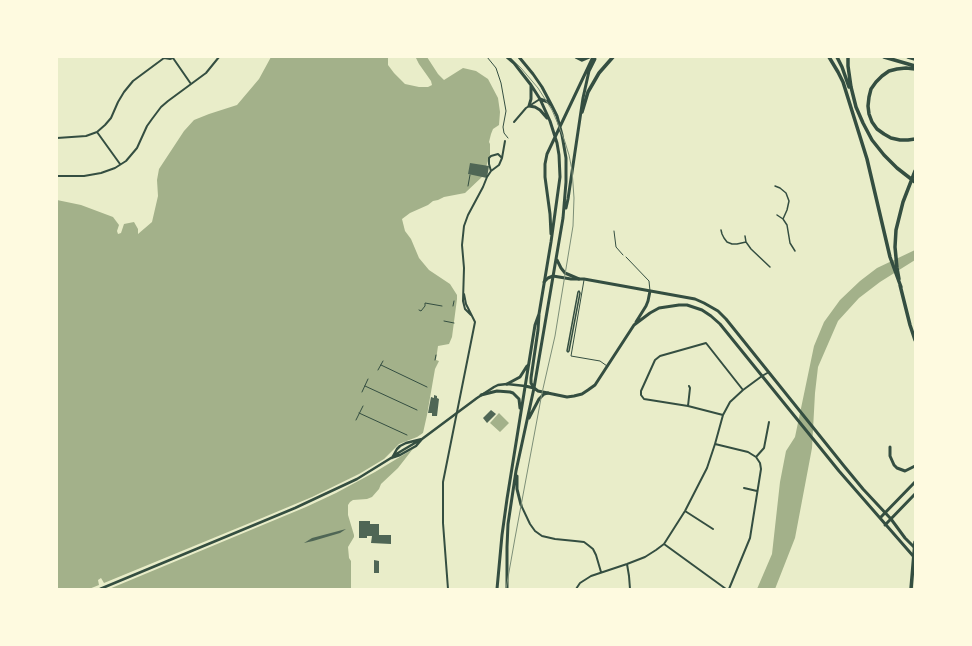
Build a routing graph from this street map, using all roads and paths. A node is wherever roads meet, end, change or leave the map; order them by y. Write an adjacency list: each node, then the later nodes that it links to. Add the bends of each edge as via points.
1 (164, 57): 2 (street); 28 (street, via 133,81 118,102 111,118)
2 (173, 57): 19 (street)
3 (219, 57): 19 (street, via 206,73)
4 (487, 57): 30 (path, via 496,68 501,83 506,111 503,127)
5 (508, 57): 20 (main road)
6 (519, 57): 23 (main road, via 538,81)
7 (576, 57): 8 (highway, via 582,60)
8 (589, 57)
9 (594, 57): 25 (main road); 48 (main road, via 550,148 545,164)
10 (613, 57): 25 (highway, via 599,73 588,92)
11 (829, 57): 55 (highway, via 843,82 866,159 890,257)
12 (837, 57): 24 (highway)
13 (848, 57): 24 (highway)
14 (884, 57): 17 (highway)
15 (908, 57): 16 (highway)
16 (915, 59)
17 (915, 66)
18 (915, 69): 31 (highway, via 897,69 882,76 871,89 868,106 872,122 884,134 900,140)
19 (191, 84): 34 (street, via 156,113 137,148)
20 (531, 85): 21 (main road); 22 (main road)
21 (540, 99): 22 (street); 23 (main road); 26 (main road)
22 (529, 106): 26 (main road, via 540,110); 27 (street)
23 (552, 106): 43 (main road, via 557,116 566,158)
24 (856, 107): 39 (highway, via 872,140 884,156)
25 (582, 112): 43 (main road)
26 (550, 120): 48 (main road, via 560,166)
27 (514, 122)
28 (98, 132): 29 (street, via 86,136); 34 (street)
29 (57, 138)
30 (508, 138)
31 (915, 139)
32 (505, 141): 33 (street)
33 (502, 158): 35 (street); 35 (street, via 498,154 489,158)
34 (120, 164): 38 (street, via 108,171 92,175)
35 (491, 171): 126 (street, via 464,226 464,294 475,326 443,482)
36 (914, 173): 55 (highway, via 902,202 896,230)
37 (470, 175): 40 (path)
38 (57, 176)
39 (915, 182)
40 (468, 186)
41 (775, 186): 44 (street, via 786,193 789,201)
42 (778, 215): 44 (street)
43 (563, 218): 53 (main road)
44 (783, 219): 50 (street)
45 (721, 230): 49 (street, via 727,242)
46 (614, 231): 51 (lane, via 616,247)
47 (745, 236): 49 (street)
48 (551, 242): 59 (main road)
49 (746, 242): 54 (street)
50 (795, 251)
51 (623, 255)
52 (626, 257): 60 (lane, via 649,281)
53 (556, 259): 56 (main road); 57 (main road, via 565,273)
54 (770, 267)
55 (897, 274): 69 (highway)
56 (553, 276): 57 (main road); 59 (main road); 86 (main road)
57 (579, 279): 58 (main road)
58 (584, 279): 60 (main road); 76 (lane, via 571,356 600,361)
59 (544, 282): 65 (main road)
60 (650, 291): 68 (main road, via 646,306); 78 (main road, via 702,301 711,306 726,319)
61 (454, 301): 63 (path)
62 (442, 306): 64 (path, via 426,303 421,311)
63 (453, 306)
64 (419, 310)
65 (539, 314): 72 (main road); 86 (main road, via 531,378)
66 (444, 321): 67 (path)
67 (454, 323)
68 (634, 325): 76 (main road); 79 (main road, via 659,308 687,305 702,310 720,324)
69 (915, 340)
70 (567, 351): 70 (street, via 570,351 579,291 578,292)
71 (436, 355): 73 (path)
72 (530, 358): 81 (main road, via 520,377); 83 (main road)
73 (435, 360)
74 (383, 361): 75 (path)
75 (381, 365): 77 (path); 85 (path)
76 (607, 366): 89 (main road, via 595,384 582,394 567,397)
77 (378, 370)
78 (769, 372): 79 (street); 114 (main road)
79 (762, 376): 87 (street); 115 (main road)
80 (368, 379): 82 (path)
81 (507, 384): 83 (street); 90 (street, via 498,385)
82 (365, 386): 88 (path); 93 (path)
83 (525, 386): 86 (main road); 94 (main road)
84 (689, 386): 92 (street)
85 (427, 387)
86 (534, 388): 89 (main road); 98 (main road)
87 (743, 390): 92 (street, via 706,343 660,356 654,360 641,395 644,399); 96 (street, via 730,402)
88 (362, 392)
89 (548, 393): 98 (main road, via 539,399)
90 (481, 395): 94 (main road, via 510,392 519,399); 101 (street)
91 (362, 406): 95 (path)
92 (688, 406): 96 (street)
93 (417, 410)
94 (521, 412): 127 (main road, via 506,506)
95 (359, 414): 97 (path); 100 (path)
96 (723, 415): 102 (street)
97 (356, 420)
98 (527, 422): 107 (main road)
99 (769, 422): 104 (street, via 764,448)
100 (407, 435)
101 (422, 439): 105 (street, via 416,446); 105 (street, via 400,446)
102 (715, 444): 104 (street, via 748,452); 113 (street, via 707,468)
103 (890, 447): 106 (main road, via 890,456 897,468 905,470)
104 (756, 457): 110 (street, via 761,469)
105 (391, 458): 125 (street, via 357,479 295,508)
106 (915, 466)
107 (516, 472): 112 (main road); 128 (main road, via 508,524)
108 (915, 482): 114 (main road)
109 (744, 488): 110 (street)
110 (757, 491): 131 (street, via 750,538)
111 (915, 494): 116 (main road)
112 (521, 505): 124 (street, via 530,524 542,536 584,542 593,549)
113 (685, 511): 118 (street); 120 (street)
114 (885, 513): 115 (main road); 116 (main road)
115 (880, 518): 117 (main road)
116 (891, 519): 117 (main road); 121 (main road)
117 (885, 525): 122 (main road)
118 (713, 529)
119 (915, 542): 132 (highway)
120 (664, 544): 123 (street, via 651,554); 131 (street)
121 (915, 548)
122 (915, 558)
123 (627, 564): 124 (street); 130 (street)
124 (602, 572): 129 (street, via 584,580)
125 (100, 589)
126 (448, 589)
127 (497, 589)
128 (507, 589)
129 (576, 589)
130 (630, 589)
131 (727, 589)
132 (911, 589)

